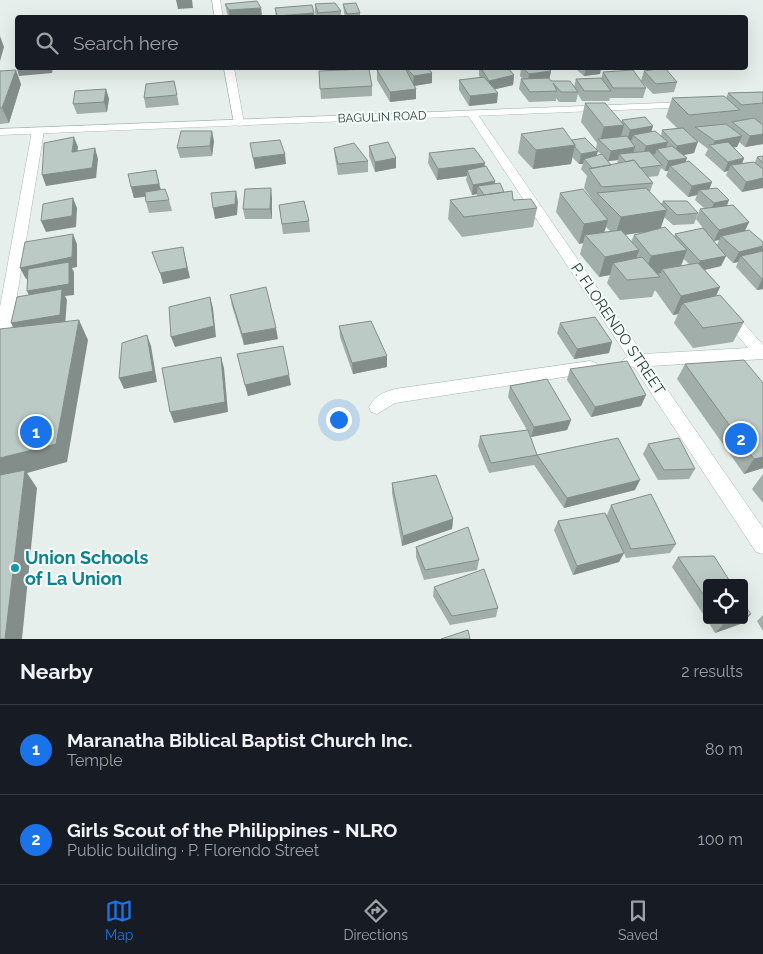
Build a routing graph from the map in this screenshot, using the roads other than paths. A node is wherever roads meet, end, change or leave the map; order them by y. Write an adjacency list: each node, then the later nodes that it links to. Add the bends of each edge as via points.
1 (216, 0): 2 (street)
2 (218, 15)
3 (229, 70): 6 (street)
4 (705, 104): 5 (street, BAGULIN ROAD)
5 (472, 114): 6 (street, BAGULIN ROAD); 12 (street, P. FLORENDO STREET)
6 (239, 123): 7 (street, BAGULIN ROAD)
7 (38, 131): 8 (street, BAGULIN ROAD); 10 (street)
8 (0, 132)
9 (718, 303): 11 (street)
10 (0, 350)
11 (762, 353): 12 (street)
12 (638, 360): 13 (street, via 395,396); 14 (street, P. FLORENDO STREET)
13 (377, 407)
14 (763, 545)

